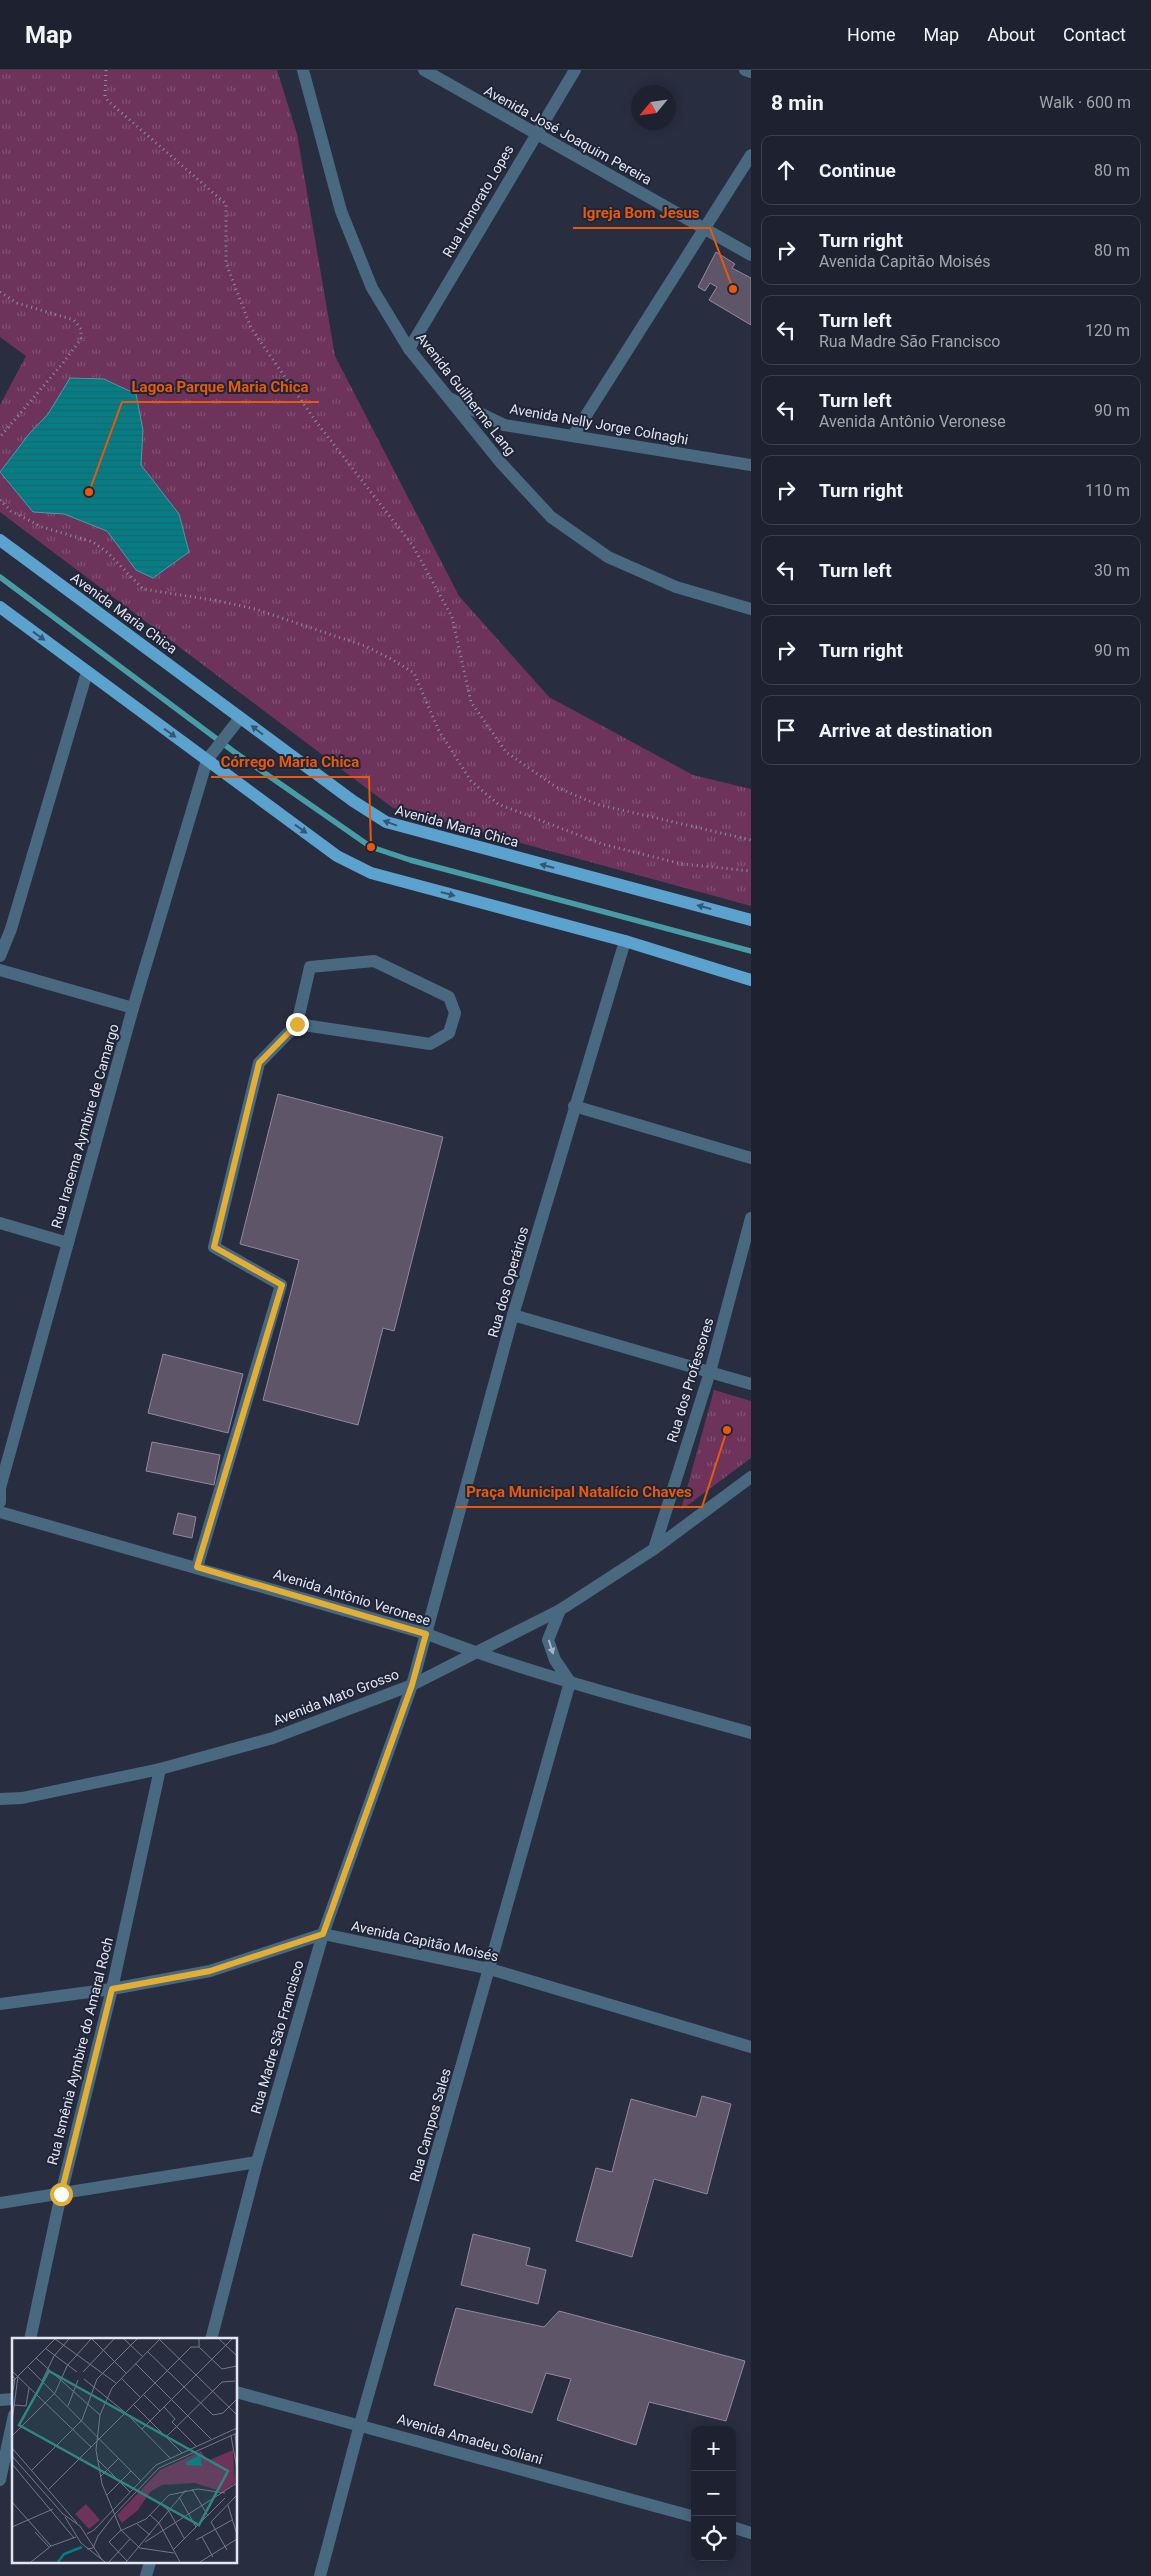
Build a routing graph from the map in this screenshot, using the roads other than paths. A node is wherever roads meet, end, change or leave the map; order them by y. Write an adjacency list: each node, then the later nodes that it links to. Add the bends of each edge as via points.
1 (303, 70): 10 (street, Avenida Guilherme Lang, via 341,212 372,288)
2 (424, 70): 6 (street, Avenida José Joaquim Pereira)
3 (576, 70): 6 (street, Rua Honorato Lopes)
4 (745, 70): 5 (street)
5 (751, 72)
6 (535, 134): 8 (street, Avenida José Joaquim Pereira); 10 (street, Rua Honorato Lopes)
7 (751, 155): 8 (street)
8 (705, 229): 9 (street, Avenida José Joaquim Pereira); 12 (street)
9 (751, 255)
10 (409, 348): 11 (street, Avenida Guilherme Lang)
11 (446, 397): 12 (street, Avenida Nelly Jorge Colnaghi, via 504,425); 16 (street, Avenida Guilherme Lang, via 501,464 551,517 608,557 676,587)
12 (573, 436): 13 (street, Avenida Nelly Jorge Colnaghi)
13 (751, 465)
14 (0, 540): 18 (main road, Avenida Maria Chica)
15 (0, 607): 17 (main road, one-way to 17)
16 (751, 609)
17 (87, 672): 19 (main road, one-way to 19); 21 (street)
18 (238, 720): 19 (street); 20 (main road, Avenida Maria Chica, one-way to 18, via 386,822)
19 (208, 757): 22 (main road, one-way to 22, via 337,856 371,873); 26 (street, Rua Iracema Aymbire de Camargo)
20 (751, 920)
21 (5, 927): 23 (street)
22 (625, 941): 25 (main road); 28 (street, Rua dos Operários)
23 (0, 956)
24 (0, 970): 26 (street)
25 (751, 980)
26 (134, 1008): 32 (street, Rua Iracema Aymbire de Camargo)
27 (297, 1024): 27 (street, via 430,1044 449,1033 455,1013 449,997 374,961 310,967); 40 (street, via 259,1063 214,1247 282,1285)
28 (574, 1106): 29 (street); 33 (street, Rua dos Operários)
29 (751, 1158)
30 (751, 1218): 34 (street, Rua dos Professores)
31 (0, 1223): 32 (street)
32 (68, 1243): 37 (street, Rua Iracema Aymbire de Camargo, via 0,1488)
33 (513, 1315): 34 (street); 42 (street, Rua dos Operários)
34 (710, 1372): 35 (street); 39 (street, Rua dos Professores)
35 (751, 1384)
36 (751, 1477): 39 (street, Avenida Mato Grosso)
37 (0, 1502)
38 (0, 1512): 40 (street, Avenida Antônio Veronese)
39 (654, 1549): 41 (street, Avenida Mato Grosso)
40 (197, 1567): 42 (street, Avenida Antônio Veronese)
41 (560, 1610): 43 (street, Avenida Mato Grosso); 44 (street, one-way to 44, via 548,1640 555,1660)
42 (426, 1634): 43 (street, Avenida Antônio Veronese); 45 (street, Rua Madre São Francisco)
43 (473, 1652): 44 (street, Avenida Antônio Veronese); 45 (street, Avenida Mato Grosso)
44 (570, 1682): 46 (street, Avenida Antônio Veronese); 50 (street, Rua Campos Sales)
45 (412, 1685): 47 (street, Avenida Mato Grosso, via 273,1738); 49 (street, Rua Madre São Francisco)
46 (751, 1733)
47 (160, 1769): 48 (street, Avenida Mato Grosso, via 22,1798); 51 (street, Rua Ismênia Aymbire do Amaral Roch)
48 (0, 1799)
49 (323, 1934): 50 (street, Avenida Capitão Moisés); 51 (street, Avenida Capitão Moisés, via 210,1971); 54 (street, Rua Madre São Francisco)
50 (490, 1969): 53 (street, Avenida Capitão Moisés); 61 (street, Rua Campos Sales)
51 (112, 1989): 52 (street, Avenida Capitão Moisés); 55 (street, Rua Ismênia Aymbire do Amaral Roch)
52 (0, 2004)
53 (751, 2047)
54 (257, 2162): 55 (street); 58 (street, Rua Madre São Francisco)
55 (61, 2194): 56 (street); 57 (street, Rua Ismênia Aymbire do Amaral Roch)
56 (0, 2202)
57 (30, 2338)
58 (212, 2338)
59 (238, 2393): 61 (street, Avenida Amadeu Soliani)
60 (12, 2424): 62 (street)
61 (360, 2424): 63 (street, Avenida Amadeu Soliani); 66 (street, Rua Campos Sales)
62 (0, 2480)
63 (691, 2516)
64 (736, 2529): 65 (street)
65 (751, 2533)
66 (320, 2576)

